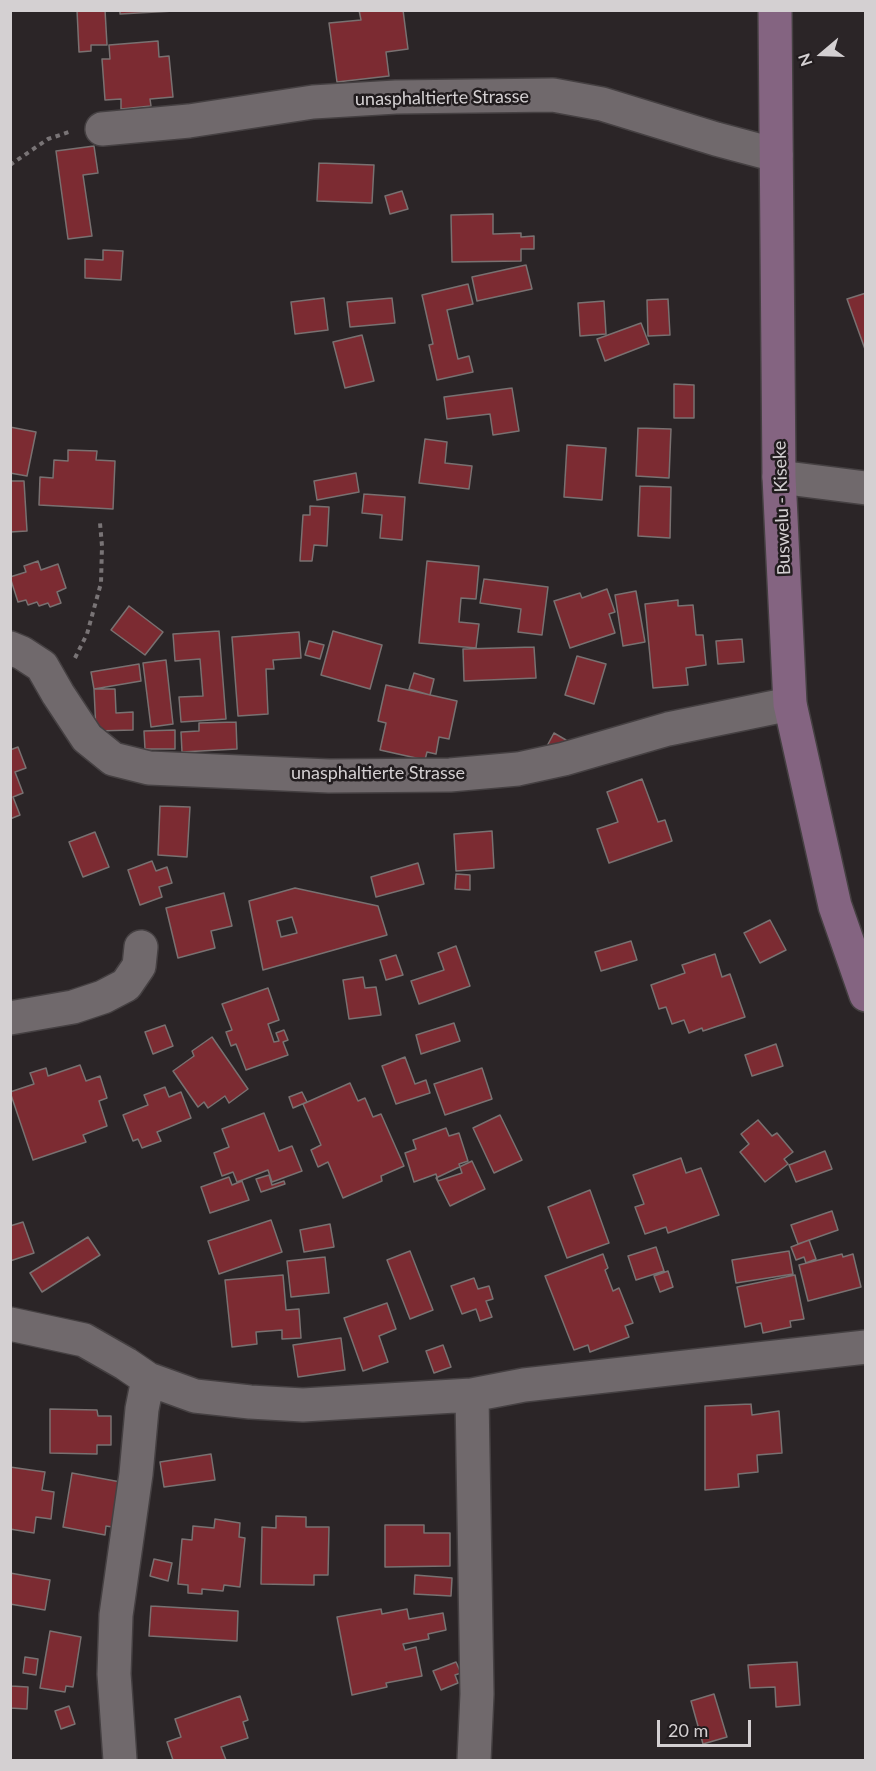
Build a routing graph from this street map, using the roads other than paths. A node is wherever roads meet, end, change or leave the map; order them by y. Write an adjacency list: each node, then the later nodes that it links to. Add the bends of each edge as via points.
1 (775, 10): 3 (main road, Buswelu - Kiseke)
2 (102, 129): 3 (street, unasphaltierte Strasse, via 189,121 313,102 553,95 602,104)
3 (776, 155): 4 (main road, Buswelu - Kiseke)
4 (779, 477): 5 (street); 7 (main road, Buswelu - Kiseke)
5 (866, 488)
6 (10, 648): 7 (street, unasphaltierte Strasse, via 42,666 87,738 113,759 149,768 328,776 450,775 518,769 668,729)
7 (790, 704): 9 (main road, Buswelu - Kiseke, via 835,906)
8 (141, 947): 10 (street, via 139,966 126,985 73,1007)
9 (866, 995)
10 (10, 1018)
11 (10, 1324): 13 (street, via 84,1340)
12 (866, 1347): 14 (street, via 524,1385)
13 (148, 1379): 14 (street, via 195,1396 303,1406); 15 (street, via 116,1615 114,1674)
14 (472, 1395): 16 (street, via 477,1694)
15 (120, 1761)
16 (474, 1761)

